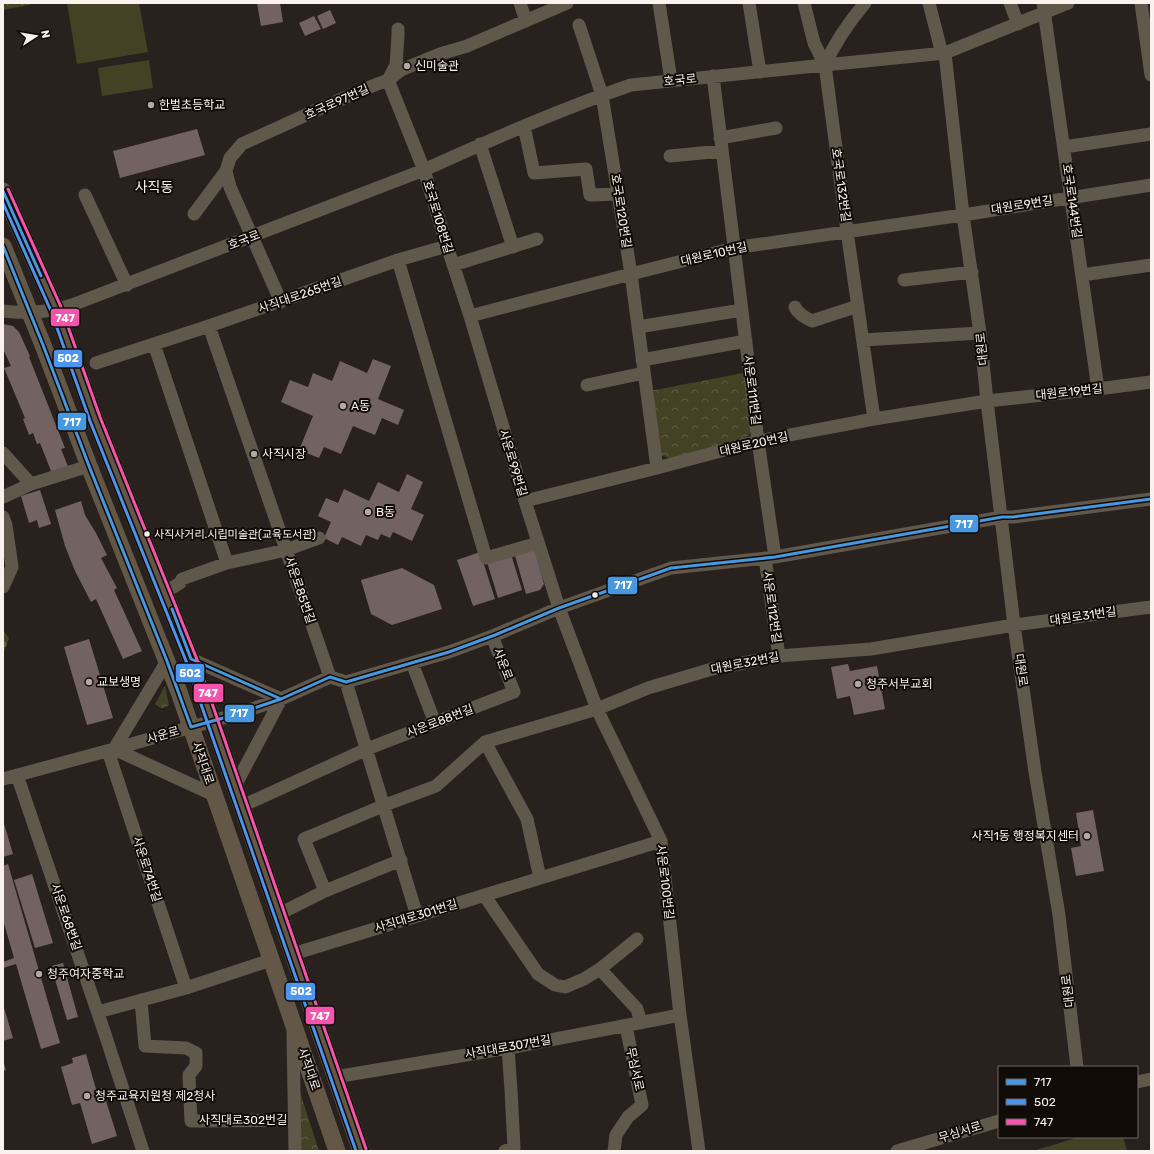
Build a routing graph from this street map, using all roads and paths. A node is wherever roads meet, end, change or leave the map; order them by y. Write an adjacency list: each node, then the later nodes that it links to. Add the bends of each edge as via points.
1 (520, 3): 12 (street)
2 (567, 3): 12 (street, 호국로97번길)
3 (659, 3): 22 (street)
4 (750, 3): 19 (street)
5 (804, 3): 17 (street, via 814,43)
6 (865, 3): 17 (street, via 839,38)
7 (929, 3): 16 (street)
8 (1010, 3): 13 (street)
9 (1068, 3): 11 (street, 호국로)
10 (1141, 3): 18 (street)
11 (1044, 8): 13 (street, 호국로); 29 (street, 호국로144번길)
12 (526, 20): 21 (street, 호국로97번길, via 467,46 401,70)
13 (1018, 24): 16 (street, 호국로)
14 (579, 25): 23 (street)
15 (398, 29): 21 (street, via 396,65)
16 (943, 53): 17 (street, 호국로); 39 (street, 대원로)
17 (825, 65): 19 (street, 호국로); 40 (street, 호국로132번길)
18 (1151, 68)
19 (760, 72): 20 (street, 호국로)
20 (713, 76): 22 (street, 호국로); 28 (street, 사운로111번길)
21 (388, 80): 31 (street, 호국로108번길); 32 (street, 호국로97번길, via 242,144 230,158)
22 (671, 80): 23 (street, 호국로, via 632,85)
23 (602, 95): 24 (street, 호국로); 35 (street, 호국로120번길)
24 (524, 126): 27 (street, 호국로); 35 (street, via 534,173 586,169 590,195)
25 (776, 128): 28 (street)
26 (1151, 134): 29 (street)
27 (480, 144): 31 (street, 호국로); 45 (street)
28 (721, 144): 30 (street); 46 (street, 사운로111번길)
29 (1064, 147): 37 (street, 호국로144번길)
30 (670, 156)
31 (424, 170): 41 (street, 호국로); 44 (street, 호국로108번길)
32 (226, 171): 38 (street, 호국로97번길); 41 (street, via 230,187)
33 (1151, 185): 37 (street, 대원로9번길)
34 (3, 190): 58 (main road, 사직대로)
35 (618, 194): 51 (street, 호국로120번길)
36 (86, 195): 54 (street)
37 (1071, 198): 39 (street, 대원로9번길); 52 (street, 호국로144번길)
38 (194, 214)
39 (963, 215): 40 (street, 대원로10번길); 50 (street, 대원로)
40 (847, 231): 46 (street, 대원로10번길); 56 (street, 호국로132번길)
41 (252, 236): 54 (street, 호국로); 55 (street)
42 (537, 239): 45 (street, 호국로108번길)
43 (3, 246): 61 (main road, 사직대로)
44 (447, 246): 47 (street, 사직대로265번길); 48 (street, 호국로108번길)
45 (513, 247): 48 (street, 호국로108번길)
46 (734, 248): 51 (street, 대원로10번길); 59 (street, 사운로111번길)
47 (398, 260): 55 (street, 사직대로265번길); 88 (street, via 486,558)
48 (453, 265): 62 (street, 호국로108번길)
49 (1151, 265): 52 (street)
50 (972, 272): 53 (street); 65 (street, 대원로)
51 (631, 274): 62 (street, 대원로10번길); 64 (street, 호국로120번길)
52 (1082, 275): 74 (street, 호국로144번길)
53 (904, 280)
54 (127, 285): 58 (street, 호국로)
55 (281, 302): 63 (street, 사직대로265번길)
56 (858, 306): 57 (street, via 812,321); 66 (street, 호국로132번길)
57 (795, 307)
58 (56, 309): 61 (street, 호국로); 93 (main road, 사직대로, via 95,419)
59 (742, 310): 64 (street); 67 (street, 사운로111번길)
60 (3, 311): 61 (street, 호국로)
61 (30, 313): 79 (main road, 사직대로)
62 (470, 316): 84 (street, 사운로99번길)
63 (209, 326): 68 (street, 사직대로265번길); 89 (street, 사운로85번길)
64 (638, 327): 69 (street, 호국로120번길)
65 (980, 333): 66 (street); 75 (street, 대원로)
66 (863, 340): 76 (street, 호국로132번길)
67 (746, 341): 69 (street); 77 (street, 사운로111번길)
68 (154, 344): 70 (street, 사직대로265번길); 91 (street)
69 (642, 360): 71 (street, 호국로120번길)
70 (96, 363)
71 (644, 373): 73 (street); 80 (street, 호국로120번길)
72 (1151, 382): 74 (street, 대원로19번길)
73 (587, 385)
74 (1098, 389): 75 (street, 대원로19번길)
75 (986, 401): 76 (street, 대원로20번길); 86 (street, 대원로)
76 (874, 419): 77 (street, 대원로20번길)
77 (758, 441): 80 (street, 대원로20번길); 90 (street, 사운로111번길)
78 (3, 453): 81 (street)
79 (89, 466): 81 (street); 100 (main road, 사직대로)
80 (657, 468): 84 (street, 대원로20번길)
81 (31, 484): 82 (street)
82 (3, 497)
83 (1151, 499): 86 (street, 사운로)
84 (525, 501): 88 (street, 사운로99번길)
85 (3, 517): 92 (street, via 12,567)
86 (1002, 517): 90 (street, 사운로); 96 (street, 대원로)
87 (319, 538): 89 (street)
88 (538, 543): 95 (street, 사운로99번길)
89 (286, 550): 91 (street); 102 (street, 사운로85번길)
90 (770, 557): 95 (street, 사운로, via 671,568); 98 (street, 사운로112번길)
91 (228, 563): 93 (street, via 182,579 180,584)
92 (3, 587)
93 (165, 592): 99 (main road, 사직대로)
94 (1151, 607): 96 (street, 대원로31번길)
95 (559, 608): 97 (street, 사운로); 106 (street, 사운로100번길)
96 (1014, 626): 98 (street, 대원로32번길, via 871,648); 138 (street, 대원로, via 1059,915)
97 (492, 636): 101 (street, 사운로); 104 (street, 사운로)
98 (779, 656): 106 (street, 대원로32번길, via 712,669 648,688)
99 (191, 659): 105 (street); 107 (main road, 사직대로)
100 (167, 661): 109 (main road, 사직대로); 112 (street)
101 (412, 663): 103 (street, 사운로); 108 (street)
102 (330, 677): 103 (street); 105 (street, 사운로)
103 (346, 682): 111 (street)
104 (514, 692): 108 (street, 사운로88번길)
105 (281, 699): 107 (street, 사운로); 115 (street)
106 (597, 709): 110 (street, 대원로32번길); 119 (street, 사운로100번길)
107 (213, 721): 109 (street, 사운로); 115 (main road, 사직대로)
108 (435, 723): 111 (street, 사운로88번길)
109 (191, 727): 112 (street, 사운로); 116 (main road, 사직대로)
110 (484, 742): 117 (street, 대원로32번길, via 436,786); 121 (street, via 527,819)
111 (367, 749): 117 (street); 118 (street)
112 (111, 750): 113 (street, 사운로); 116 (street); 130 (street, 사운로74번길)
113 (17, 775): 114 (street, 사운로); 132 (street, 사운로68번길)
114 (3, 779)
115 (235, 786): 118 (main road, 사직대로)
116 (214, 795): 128 (main road, 사직대로)
117 (385, 805): 120 (street); 122 (street, via 304,839)
118 (242, 806): 124 (main road, 사직대로)
119 (661, 841): 121 (street, 사직대로301번길); 133 (street, 사운로100번길)
120 (401, 860): 122 (street); 125 (street)
121 (540, 878): 123 (street, 사직대로301번길)
122 (325, 891): 124 (street)
123 (484, 895): 125 (street, 사직대로301번길); 129 (street, via 538,974 555,985 566,987)
124 (279, 914): 127 (main road, 사직대로)
125 (418, 916): 127 (street, 사직대로301번길)
126 (637, 939): 129 (street)
127 (293, 954): 139 (main road, 사직대로)
128 (271, 960): 130 (street); 134 (main road, 사직대로)
129 (600, 969): 135 (street, via 637,1009)
130 (186, 988): 131 (street)
131 (141, 1000): 132 (street); 142 (street, 사직대로302번길, via 145,1046 186,1048 196,1053 196,1066 189,1075 191,1120)
132 (98, 1012): 144 (street, 사운로68번길)
133 (680, 1015): 135 (street, 사직대로307번길); 150 (street, 사운로100번길)
134 (293, 1023): 142 (street); 146 (main road, 사직대로)
135 (640, 1023): 136 (street, 사직대로307번길)
136 (626, 1026): 137 (street, 사직대로307번길); 149 (street, 무심서로, via 642,1105 628,1117 616,1135)
137 (508, 1048): 139 (street, 사직대로307번길); 148 (street, via 514,1148)
138 (1077, 1066)
139 (335, 1077): 147 (main road, 사직대로)
140 (1151, 1079): 141 (street)
141 (1138, 1082)
142 (295, 1120): 145 (street)
143 (998, 1121): 151 (street, 무심서로)
144 (143, 1151)
145 (296, 1151)
146 (337, 1151)
147 (361, 1151)
148 (505, 1151)
149 (614, 1151)
150 (700, 1151)
151 (898, 1151)

